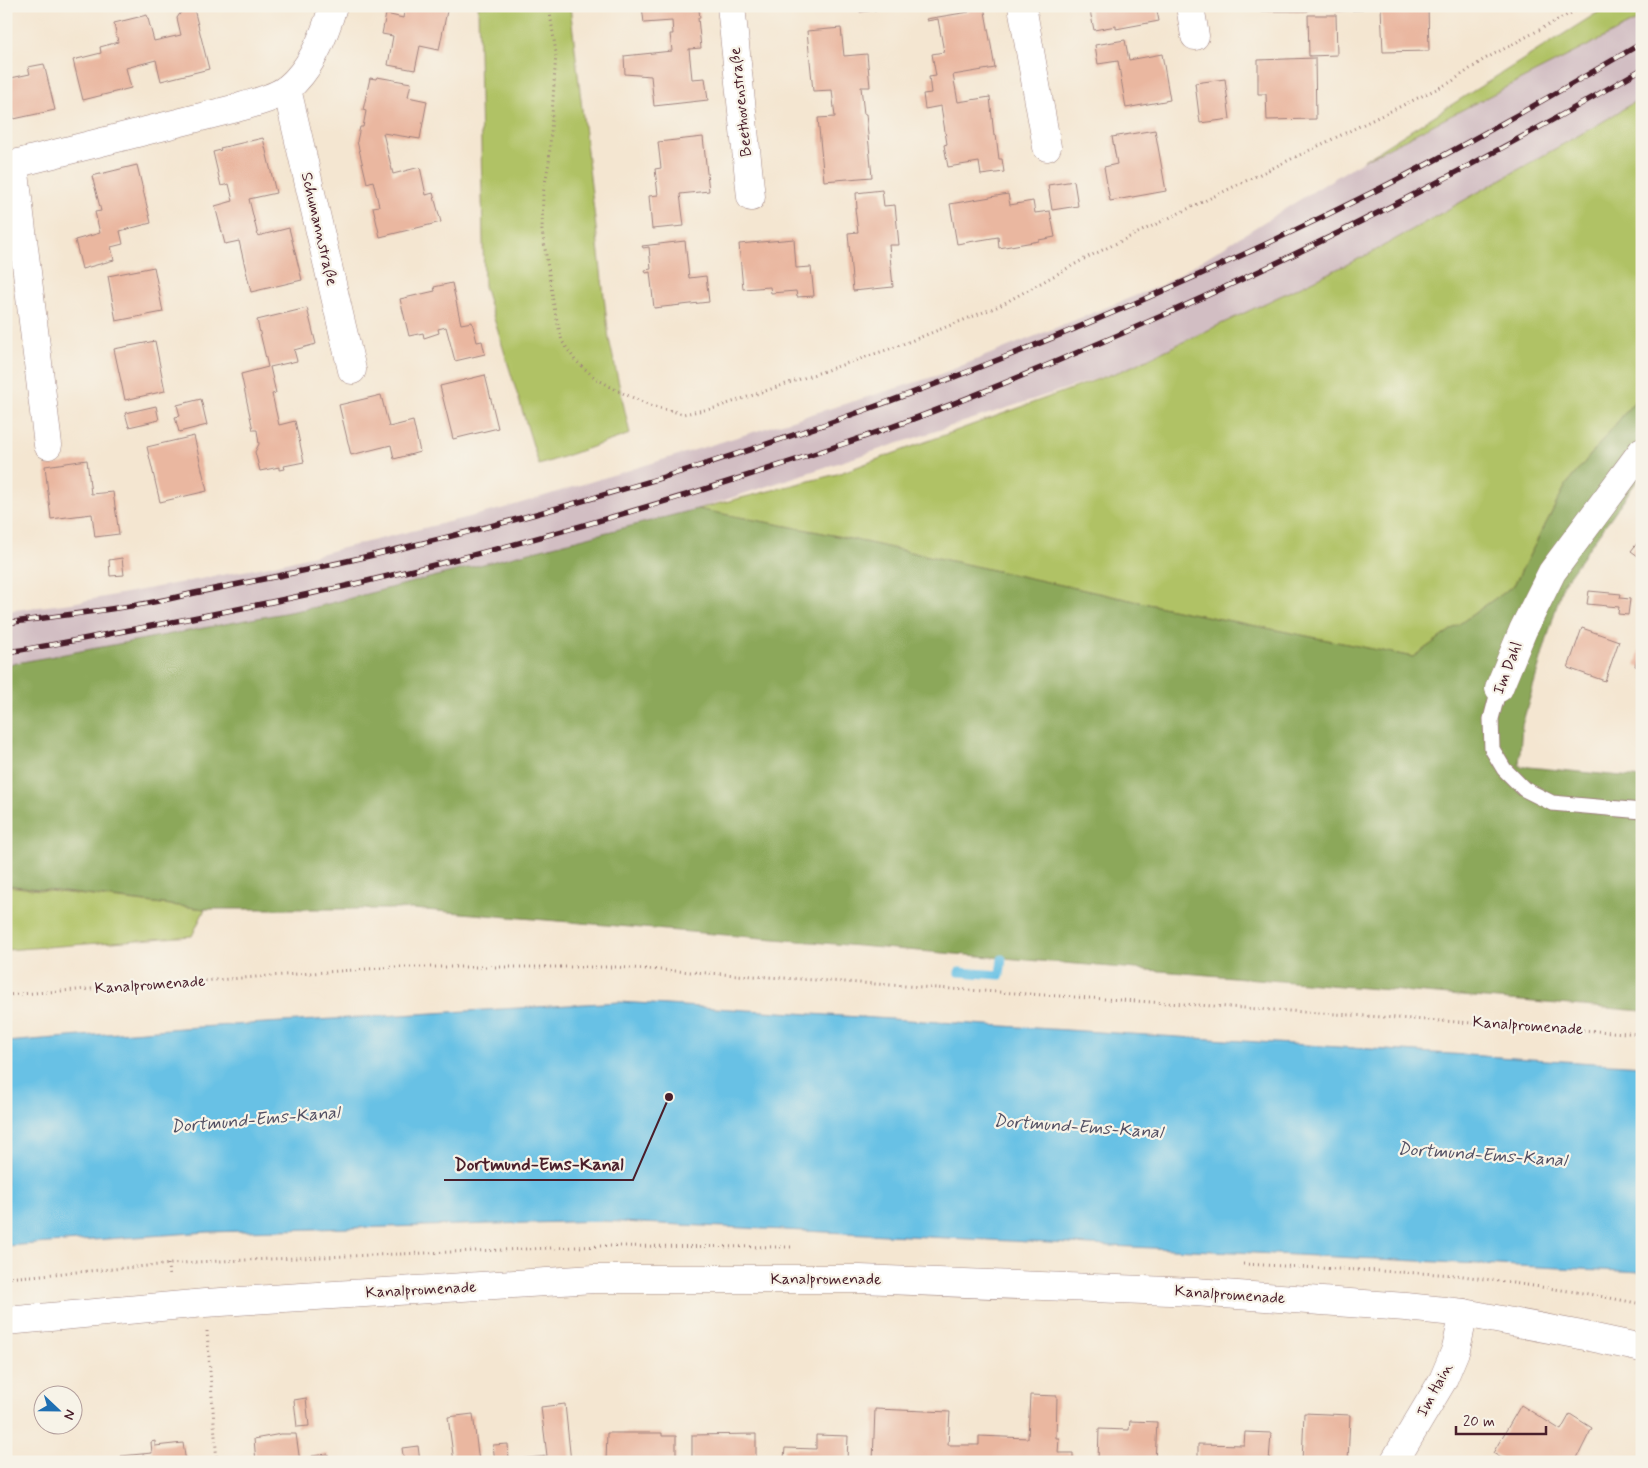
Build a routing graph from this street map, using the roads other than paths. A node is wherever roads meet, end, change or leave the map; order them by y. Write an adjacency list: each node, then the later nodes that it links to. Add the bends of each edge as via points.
1 (333, 6): 6 (street, via 327,26 305,70)
2 (731, 6): 9 (street, Beethovenstraße)
3 (1022, 6): 7 (street)
4 (1190, 6): 5 (street)
5 (1195, 36)
6 (287, 89): 8 (street, via 233,108); 10 (street, Schumannstraße)
7 (1047, 147)
8 (10, 166): 11 (street)
9 (751, 197)
10 (352, 370)
11 (48, 445)
12 (1642, 451): 13 (street, Im Dahl, via 1552,572)
13 (1499, 688): 14 (lane, Im Dahl, via 1491,719 1492,749 1504,769 1524,789 1552,803)
14 (1642, 812)
15 (1464, 1313): 16 (street, Kanalpromenade, via 1195,1292 860,1279 604,1279 205,1302); 17 (street, Kanalpromenade); 18 (street, Im Hain, via 1456,1349 1443,1380)
16 (6, 1320)
17 (1642, 1348)
18 (1394, 1462)

